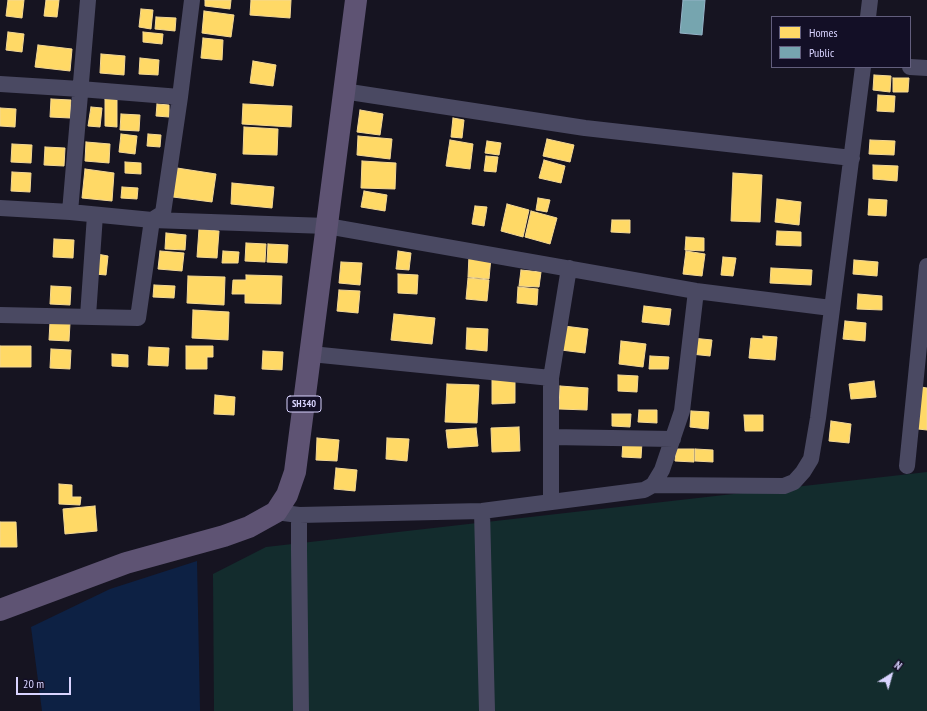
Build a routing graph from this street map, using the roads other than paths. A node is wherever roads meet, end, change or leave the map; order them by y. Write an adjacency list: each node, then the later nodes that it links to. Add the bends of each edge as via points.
1 (88, 0): 10 (street)
2 (192, 0): 12 (street)
3 (356, 0): 11 (main road, SH340)
4 (870, 0): 5 (street)
5 (868, 16)
6 (911, 67): 8 (street)
7 (862, 68): 13 (street)
8 (927, 68)
9 (0, 84): 10 (street)
10 (80, 89): 12 (street); 15 (street)
11 (343, 91): 13 (street, via 585,128); 18 (main road, SH340)
12 (180, 98): 17 (street, via 163,213)
13 (852, 158): 22 (street)
14 (0, 208): 15 (street)
15 (70, 212): 16 (street)
16 (95, 215): 17 (street); 24 (street)
17 (152, 220): 18 (street); 24 (street, via 138,318)
18 (327, 226): 20 (street); 25 (main road, SH340)
19 (927, 266): 26 (street)
20 (569, 268): 21 (street); 27 (street)
21 (696, 291): 22 (street); 29 (street, via 682,411)
22 (831, 308): 31 (street, via 811,459 804,472 794,482 784,486)
23 (0, 315): 24 (street)
24 (88, 316)
25 (311, 354): 27 (street); 34 (main road, SH340, via 295,472 287,495)
26 (921, 377): 30 (street)
27 (551, 378): 28 (street)
28 (551, 437): 29 (street); 32 (street)
29 (673, 439): 31 (street, via 662,470)
30 (907, 466)
31 (653, 485): 32 (street, via 644,490)
32 (550, 502): 33 (street)
33 (482, 511): 35 (street); 38 (street)
34 (276, 512): 35 (street); 36 (main road, via 224,536 126,563)
35 (300, 515): 37 (street)
36 (0, 610)
37 (301, 711)
38 (486, 711)

